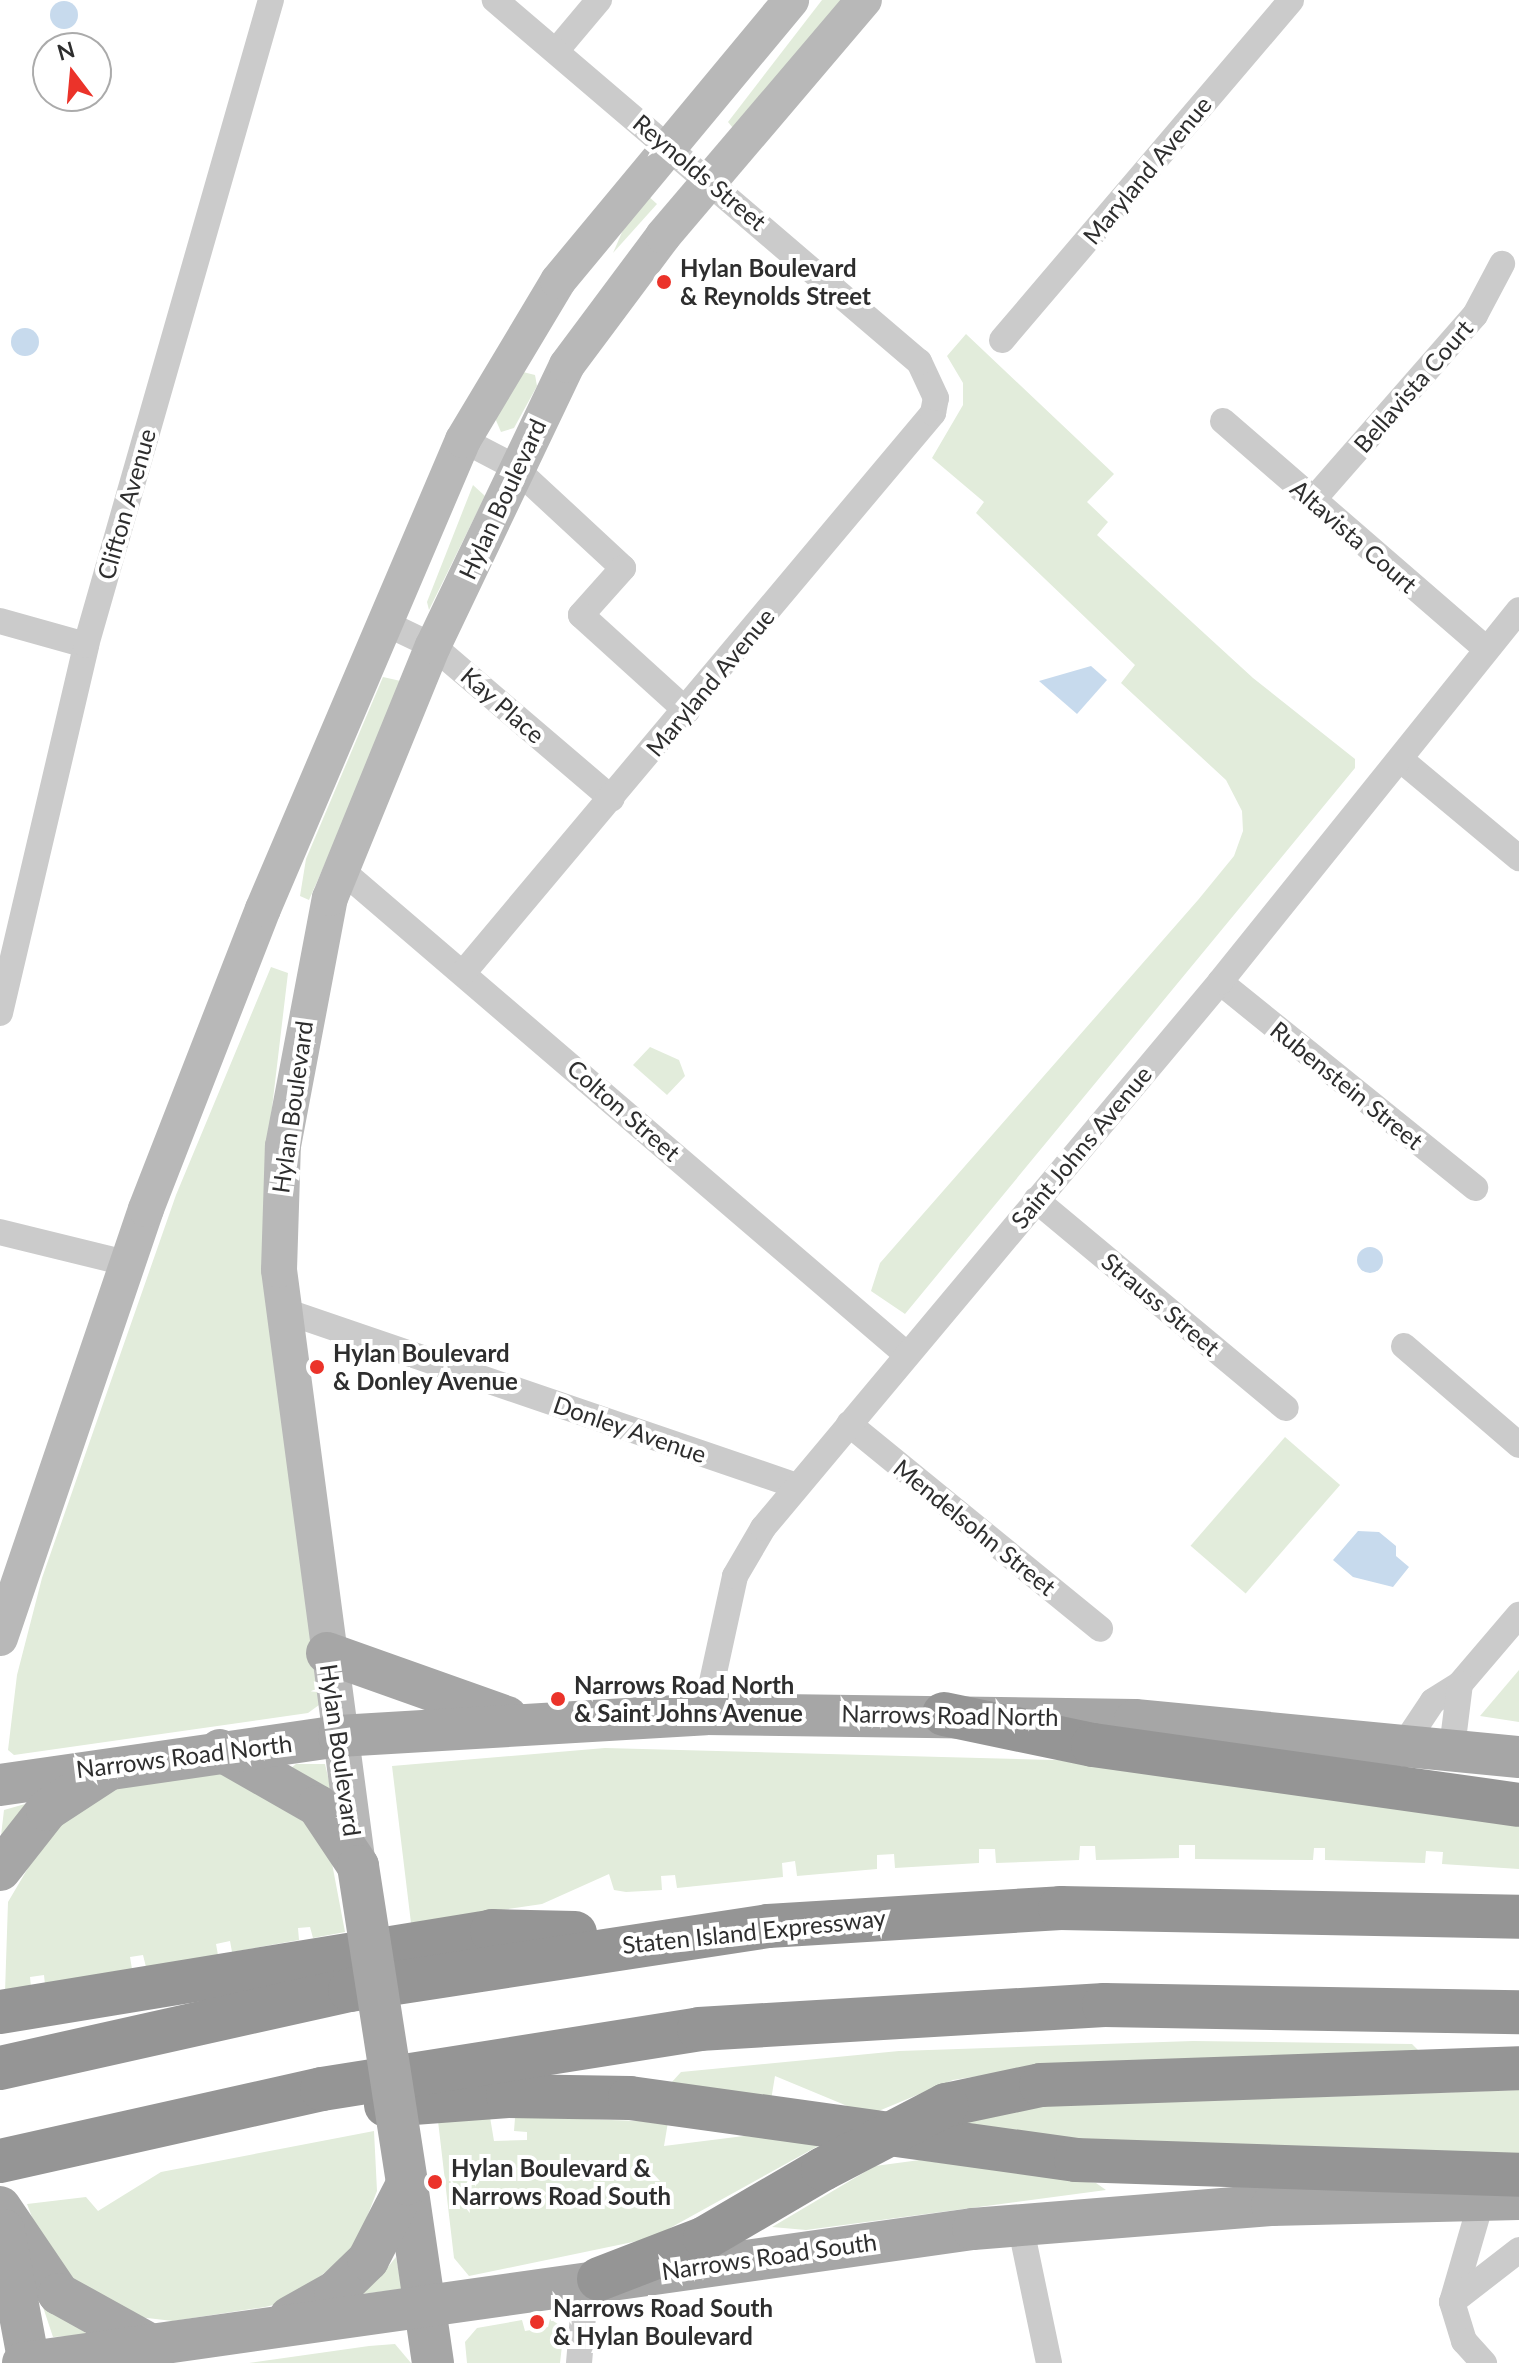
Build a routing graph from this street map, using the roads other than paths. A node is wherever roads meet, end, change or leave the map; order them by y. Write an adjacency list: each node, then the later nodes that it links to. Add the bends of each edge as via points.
1 (271, 0): 20 (street, Clifton Avenue)
2 (495, 0): 7 (street, Reynolds Street)
3 (599, 0): 7 (street)
4 (791, 0): 8 (main road)
5 (864, 0): 9 (main road, Hylan Boulevard)
6 (1291, 0): 11 (street, Maryland Avenue)
7 (556, 51): 8 (street, Reynolds Street)
8 (671, 147): 9 (street, Reynolds Street); 14 (main road, via 558,281)
9 (713, 183): 12 (street, Reynolds Street); 15 (main road, Hylan Boulevard, via 593,328)
10 (1502, 264): 16 (street, Bellavista Court, via 1475,315)
11 (1002, 340)
12 (934, 383): 23 (street, Maryland Avenue, via 933,413)
13 (1223, 421): 16 (street, Altavista Court)
14 (463, 440): 15 (street); 19 (main road)
15 (513, 466): 21 (main road, Hylan Boulevard); 23 (street, via 623,568 581,615)
16 (1313, 500): 22 (street, Altavista Court)
17 (1519, 610): 22 (street, Saint Johns Avenue)
18 (0, 621): 20 (street)
19 (385, 623): 21 (street, Kay Place); 34 (main road, via 263,909)
20 (86, 645): 30 (street, Clifton Avenue)
21 (433, 646): 25 (street, Kay Place); 27 (main road, Hylan Boulevard)
22 (1486, 649): 24 (street, Saint Johns Avenue)
23 (687, 711): 25 (street, Maryland Avenue)
24 (1400, 759): 26 (street); 29 (street, Saint Johns Avenue)
25 (612, 799): 28 (street, Maryland Avenue)
26 (1519, 858)
27 (339, 868): 28 (street, Colton Street); 35 (main road, Hylan Boulevard, via 298,1044 283,1146)
28 (464, 972): 37 (street, Colton Street)
29 (1220, 982): 31 (street, Rubenstein Street); 32 (street, Saint Johns Avenue)
30 (0, 1013)
31 (1475, 1188)
32 (1036, 1200): 37 (street, Saint Johns Avenue); 38 (street, Strauss Street)
33 (0, 1232): 34 (street)
34 (126, 1263): 44 (main road)
35 (282, 1310): 41 (street, Donley Avenue); 45 (main road, Hylan Boulevard)
36 (1404, 1346): 40 (street)
37 (906, 1354): 39 (street, Saint Johns Avenue)
38 (1286, 1408)
39 (849, 1424): 41 (street, Saint Johns Avenue); 43 (street, Mendelsohn Street)
40 (1519, 1445)
41 (797, 1486): 47 (street, Saint Johns Avenue, via 735,1576)
42 (1519, 1615): 46 (street)
43 (1100, 1629)
44 (0, 1638)
45 (327, 1653): 49 (main road); 50 (main road, Hylan Boulevard)
46 (1460, 1684): 51 (street, via 1433,1701); 52 (street)
47 (705, 1714): 48 (main road, Narrows Road North); 49 (main road, Narrows Road North)
48 (944, 1714): 51 (main road, Narrows Road North, via 1135,1720); 57 (highway, via 1093,1745)
49 (523, 1723): 50 (main road, Narrows Road North)
50 (339, 1736): 53 (main road, Narrows Road North); 58 (main road, Hylan Boulevard)
51 (1405, 1743): 52 (main road, Narrows Road North)
52 (1452, 1748): 54 (main road, Narrows Road North)
53 (220, 1750): 55 (main road, Narrows Road North); 58 (main road, via 303,1793 331,1819)
54 (1519, 1757)
55 (124, 1763): 56 (main road, Narrows Road North); 59 (main road, via 47,1810)
56 (0, 1785)
57 (1519, 1805)
58 (358, 1866): 69 (main road, Hylan Boulevard, bridge)
59 (0, 1870)
60 (1519, 1917): 61 (highway, Staten Island Expressway, via 1060,1908)
61 (677, 1936): 62 (highway, via 492,1931); 64 (highway, Staten Island Expressway, via 249,2008)
62 (0, 2012)
63 (1519, 2012): 66 (highway, via 1104,2005 714,2028 322,2089)
64 (0, 2068)
65 (1519, 2068): 75 (highway, bridge, via 1041,2085 946,2105 705,2238)
66 (60, 2147): 67 (highway); 68 (highway, via 181,2146 385,2106 549,2096 673,2101 1076,2160)
67 (0, 2161)
68 (1519, 2175)
69 (407, 2184): 77 (main road, Hylan Boulevard); 78 (main road, via 359,2271)
70 (1501, 2199): 72 (main road, Narrows Road South, via 1272,2205); 76 (street)
71 (0, 2208): 74 (main road)
72 (1020, 2224): 75 (main road, Narrows Road South); 83 (street)
73 (1519, 2250): 76 (street)
74 (23, 2269): 79 (main road, via 71,2304); 80 (main road)
75 (593, 2280): 77 (main road, Narrows Road South); 82 (street)
76 (1452, 2302): 84 (street, via 1464,2341)
77 (425, 2306): 78 (main road, Narrows Road South); 81 (main road, Hylan Boulevard)
78 (268, 2328): 79 (main road, Narrows Road South)
79 (151, 2345): 80 (main road, Narrows Road South)
80 (27, 2363)
81 (433, 2363)
82 (579, 2363)
83 (1049, 2363)
84 (1484, 2363)

